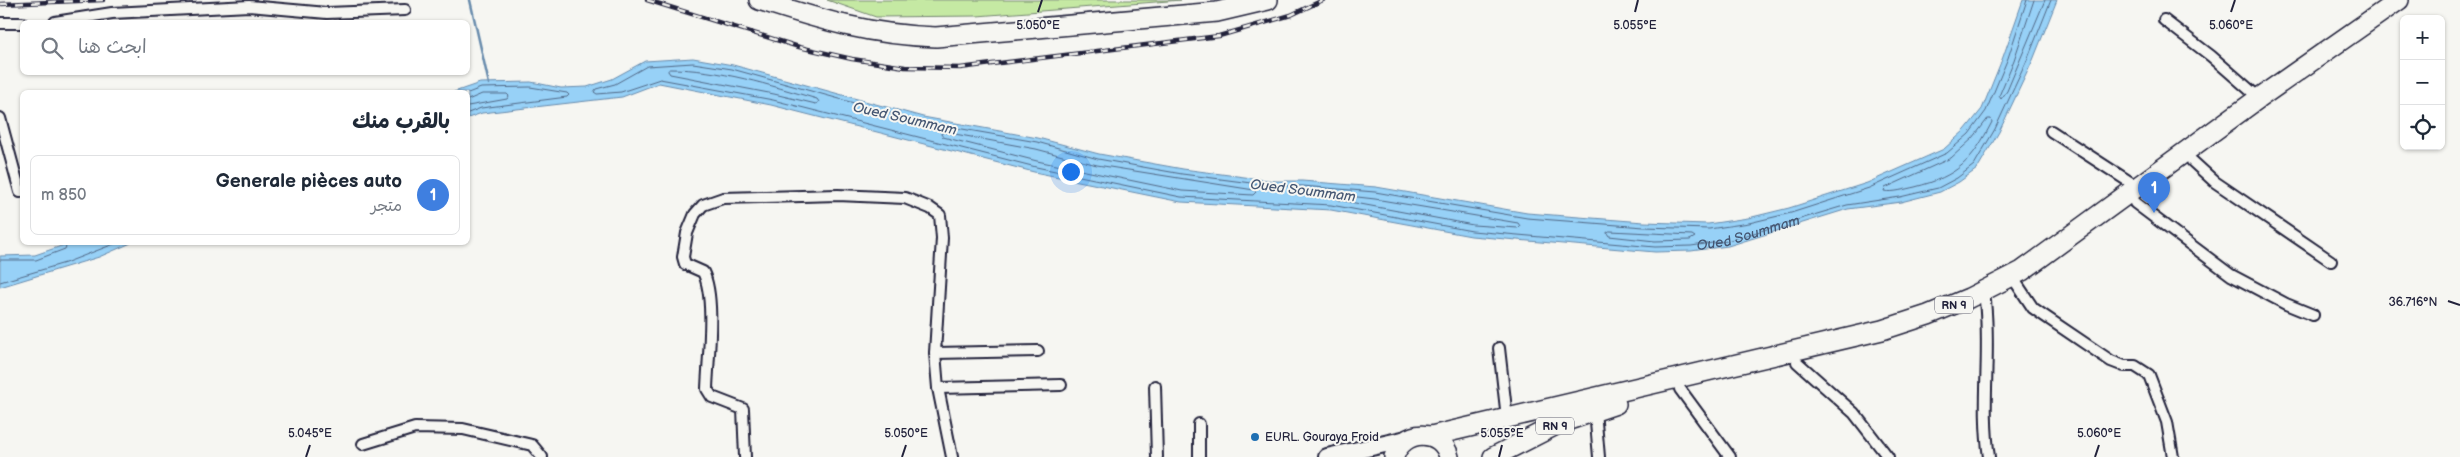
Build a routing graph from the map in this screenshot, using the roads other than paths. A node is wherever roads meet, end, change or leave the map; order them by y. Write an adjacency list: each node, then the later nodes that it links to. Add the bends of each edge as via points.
1 (759, 0): 2 (highway, via 853,28 894,35 936,37 1217,12)
2 (1268, 0)
3 (2399, 0): 10 (highway, RN 9)
4 (2414, 0): 13 (highway, RN 9)
5 (405, 10): 6 (street, via 327,13 249,6 112,13)
6 (68, 20)
7 (2164, 20): 10 (street)
8 (0, 23): 9 (street)
9 (20, 23)
10 (2259, 98): 15 (highway, RN 9)
11 (0, 118): 14 (street)
12 (2052, 131): 15 (street)
13 (2192, 161): 15 (highway, RN 9); 16 (street, via 2223,188)
14 (20, 192)
15 (2137, 196): 17 (highway, RN 9); 19 (street, via 2231,275); 29 (highway, RN 9, via 2022,271 1928,316 1882,330)
16 (2331, 262)
17 (2017, 284): 18 (highway, RN 9); 49 (street, via 2033,308 2043,315 2111,361 2135,366 2149,375 2167,422)
18 (1985, 301): 23 (highway, RN 9, via 1892,339); 48 (street, via 1988,354 1984,411)
19 (2313, 315)
20 (1499, 348): 29 (street)
21 (1038, 351): 22 (street)
22 (936, 354): 26 (street); 36 (street, via 942,224 940,215 930,208 905,198 838,195 723,198 703,205 687,233 683,257 685,264 703,272 707,279 710,318 707,389 712,397 743,409)
23 (1798, 362): 27 (highway, RN 9); 47 (street, via 1854,413)
24 (1061, 385): 26 (street)
25 (1154, 386): 38 (street)
26 (938, 388): 37 (street)
27 (1680, 389): 28 (highway, RN 9); 46 (street)
28 (1595, 411): 44 (highway, RN 9, via 1531,436); 45 (street)
29 (1507, 418): 31 (highway, RN 9)
30 (1199, 424): 39 (street)
31 (1431, 436): 32 (highway); 43 (highway, via 1444,446)
32 (1407, 439): 34 (main road); 42 (highway, via 1400,444)
33 (363, 444): 35 (street, via 415,428 463,429 532,445)
34 (1346, 453): 40 (main road); 41 (main road)
35 (542, 457)
36 (745, 457)
37 (952, 457)
38 (1157, 457)
39 (1199, 457)
40 (1327, 457)
41 (1367, 457)
42 (1394, 457)
43 (1449, 457)
44 (1493, 457)
45 (1599, 457)
46 (1730, 457)
47 (1888, 457)
48 (1989, 457)
49 (2173, 457)

